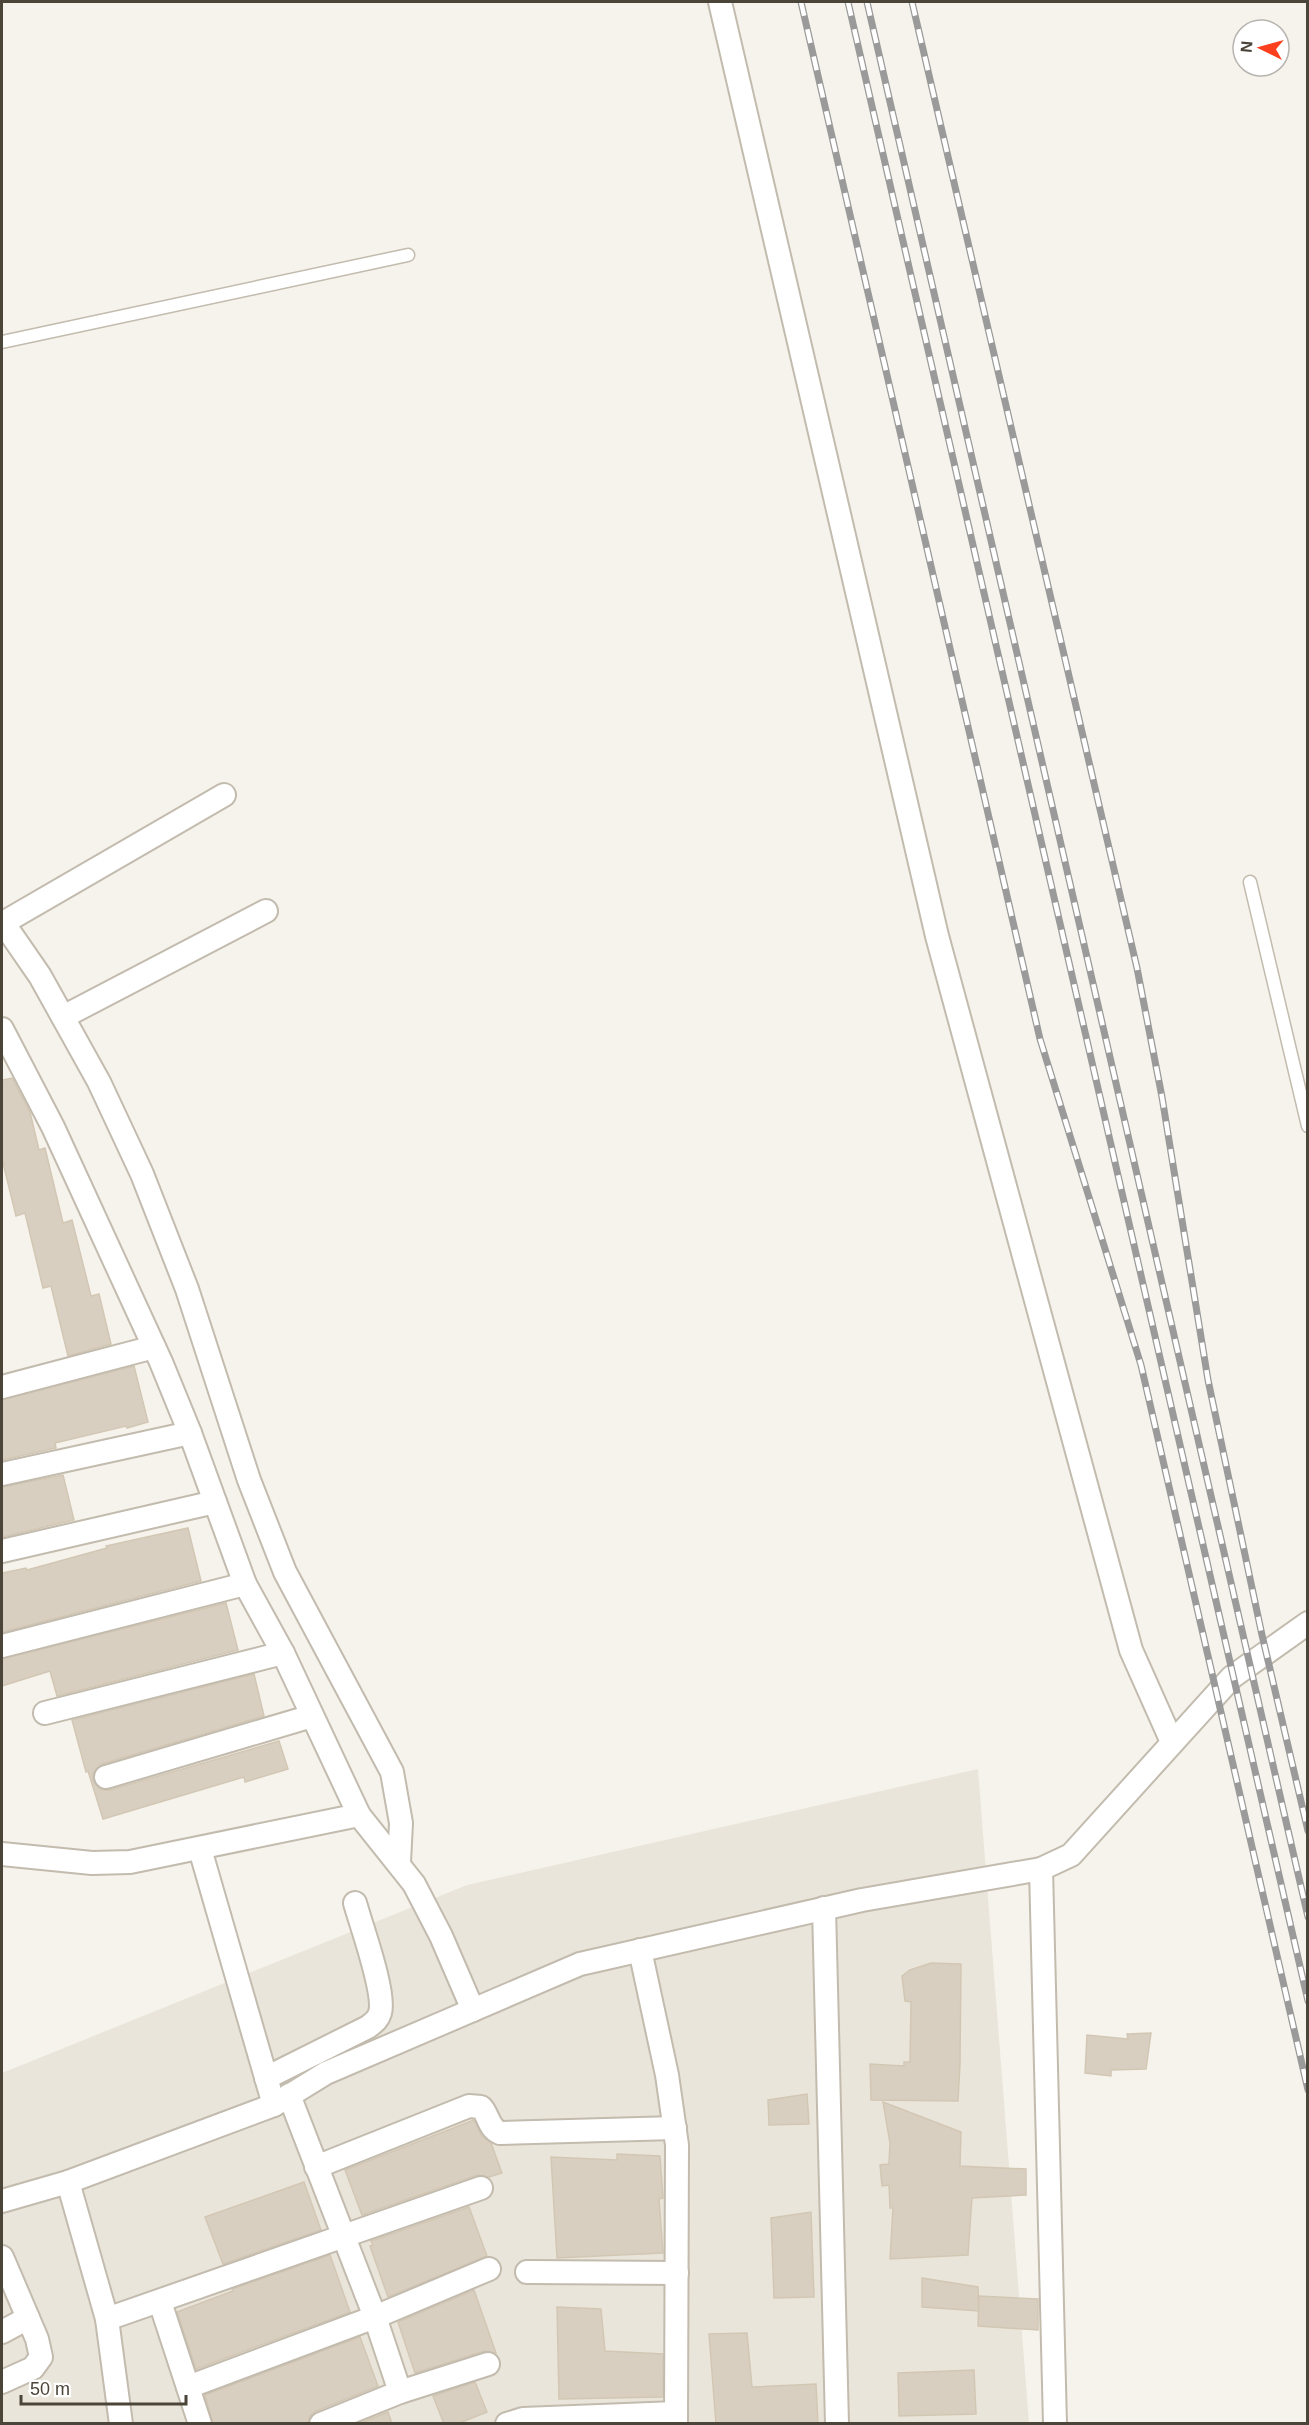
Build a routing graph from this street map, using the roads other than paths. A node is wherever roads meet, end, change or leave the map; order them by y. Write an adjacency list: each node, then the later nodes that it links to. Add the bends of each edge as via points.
1 (720, 2): 23 (street, via 937,936 1131,1650)
2 (408, 255): 3 (lane)
3 (2, 342)
4 (224, 795): 7 (street)
5 (1250, 882): 10 (lane)
6 (266, 910): 8 (street)
7 (2, 922): 8 (street, via 40,975)
8 (63, 1017): 28 (street, via 142,1173 187,1289 249,1480 285,1572 392,1772 401,1823)
9 (2, 1029): 11 (street, via 53,1127)
10 (1308, 1126)
11 (154, 1347): 12 (street); 13 (street)
12 (2, 1387)
13 (190, 1433): 14 (street); 15 (street)
14 (2, 1474)
15 (215, 1502): 16 (street); 17 (street)
16 (2, 1551)
17 (245, 1584): 19 (street); 20 (street)
18 (1308, 1623): 23 (street, via 1232,1677)
19 (2, 1646)
20 (283, 1653): 21 (street); 22 (street)
21 (45, 1713)
22 (312, 1716): 24 (street); 25 (street)
23 (1172, 1742): 29 (street, via 1071,1856)
24 (106, 1778)
25 (359, 1815): 26 (street); 28 (street)
26 (200, 1849): 27 (street, via 111,1863); 34 (street)
27 (2, 1854)
28 (399, 1862): 33 (street, via 430,1915)
29 (1041, 1869): 31 (street); 61 (street)
30 (355, 1903): 34 (street, via 380,1993 381,2012 368,2027)
31 (825, 1908): 32 (street); 60 (street)
32 (640, 1950): 33 (street, via 580,1964); 36 (street)
33 (473, 2010): 35 (street, via 327,2073)
34 (266, 2078): 35 (street)
35 (281, 2100): 37 (street); 38 (street)
36 (675, 2128): 37 (street, via 500,2133 490,2126 481,2107 469,2106); 45 (street)
37 (316, 2167): 41 (street)
38 (68, 2182): 40 (street); 49 (street)
39 (481, 2188): 41 (street)
40 (2, 2201)
41 (344, 2237): 46 (street); 47 (street)
42 (2, 2257): 48 (street)
43 (489, 2270): 47 (street)
44 (527, 2272): 45 (street)
45 (677, 2273): 55 (street)
46 (160, 2302): 49 (street); 53 (street)
47 (375, 2317): 53 (street); 54 (street)
48 (28, 2318): 50 (street); 52 (street, via 41,2357 33,2368)
49 (107, 2319): 57 (street)
50 (2, 2332)
51 (488, 2364): 54 (street)
52 (2, 2382)
53 (188, 2387): 58 (street)
54 (400, 2392): 56 (street)
55 (676, 2418): 59 (street, via 523,2419)
56 (335, 2421)
57 (121, 2424)
58 (200, 2424)
59 (507, 2424)
60 (837, 2424)
61 (1054, 2424)

